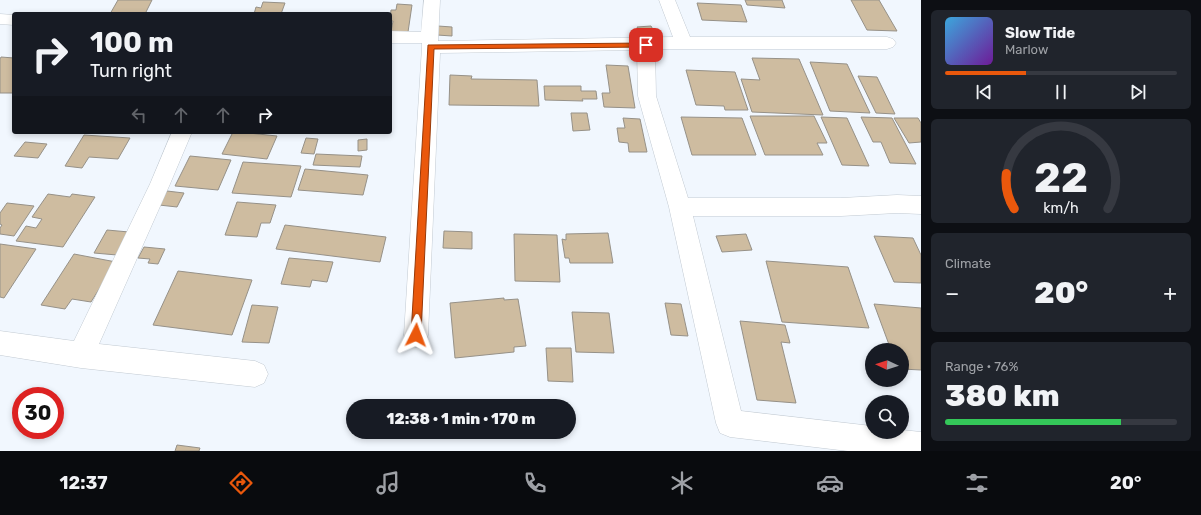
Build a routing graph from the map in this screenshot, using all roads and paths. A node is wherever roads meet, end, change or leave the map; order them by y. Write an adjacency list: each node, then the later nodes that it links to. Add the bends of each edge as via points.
1 (432, 0): 6 (street)
2 (667, 0): 7 (street)
3 (0, 19): 4 (street)
4 (12, 20)
5 (392, 37): 6 (street)
6 (430, 42): 9 (street); 13 (street)
7 (684, 43): 8 (street); 9 (street)
8 (887, 43)
9 (646, 45): 12 (street, via 647,96)
10 (181, 134): 15 (street)
11 (921, 205): 12 (street)
12 (680, 207): 17 (street, via 730,423)
13 (416, 335)
14 (0, 343): 15 (street)
15 (81, 356): 16 (street)
16 (255, 374)
17 (921, 446)

